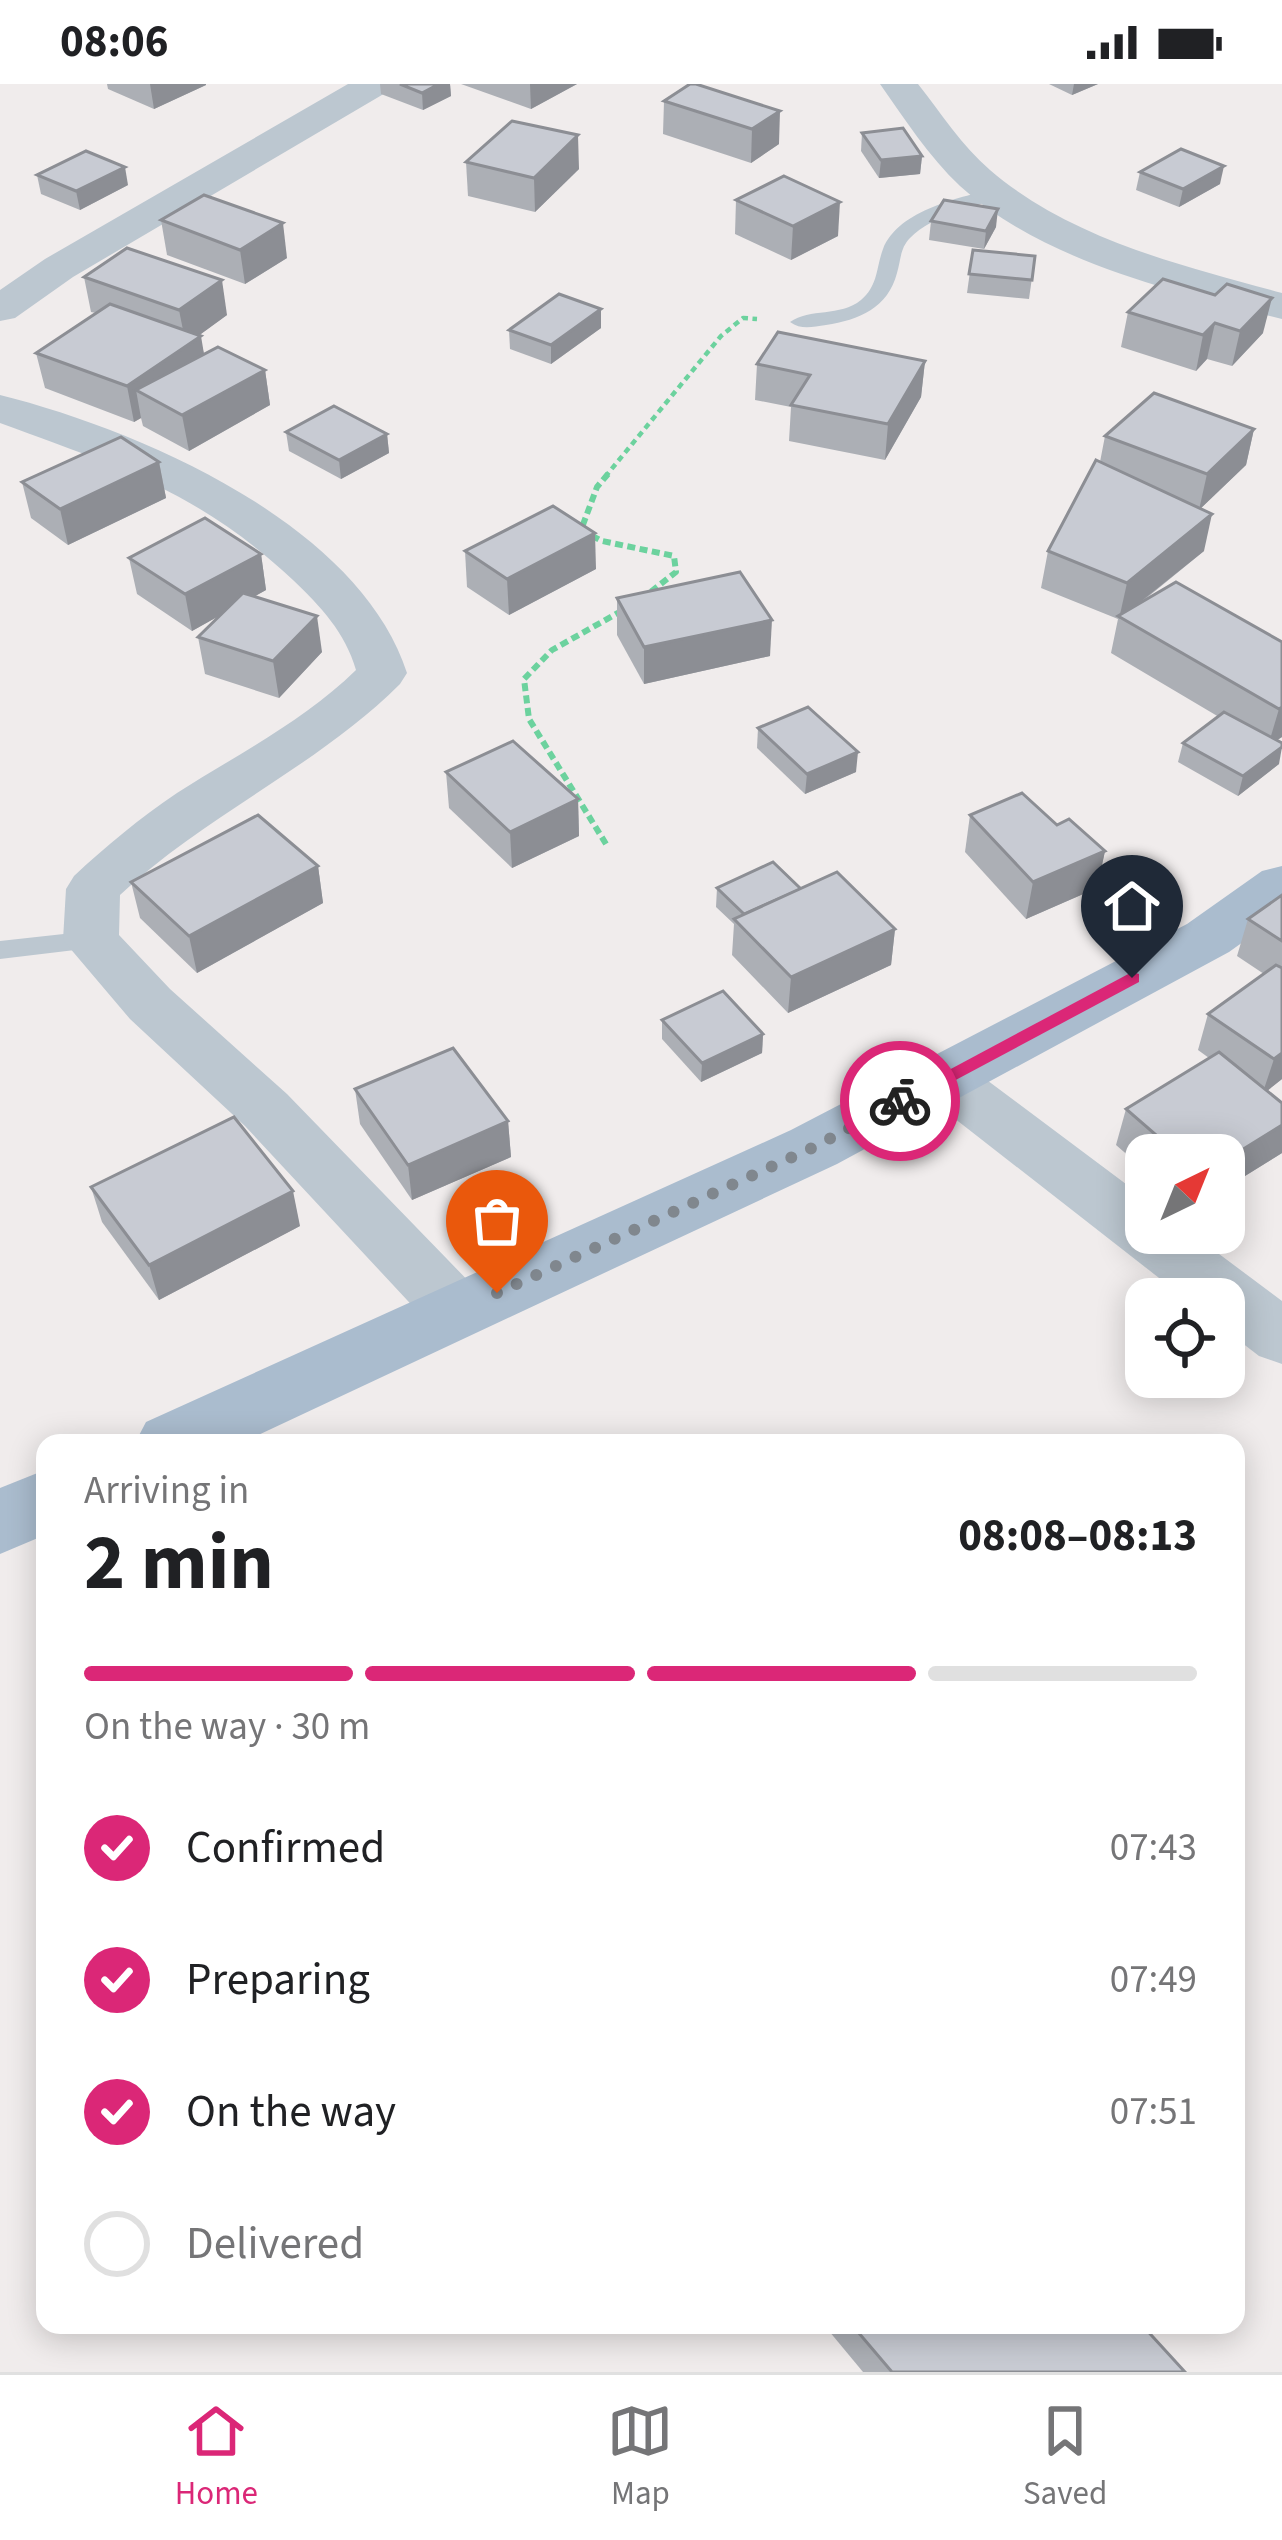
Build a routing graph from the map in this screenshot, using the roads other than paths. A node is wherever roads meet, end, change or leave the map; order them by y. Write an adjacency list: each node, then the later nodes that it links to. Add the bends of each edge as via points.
1 (374, 84): 5 (street)
2 (899, 84): 3 (street, via 976,179)
3 (998, 193): 4 (street, via 1054,229 1170,275); 6 (lane, via 928,218 896,242 871,306)
4 (1282, 306)
5 (0, 309)
6 (800, 322)
7 (0, 408): 9 (street, via 208,490 283,544 354,614 373,639 382,673 320,729 131,853 93,890)
8 (1282, 885): 11 (main road, via 1208,938)
9 (92, 940): 10 (lane); 12 (street)
10 (0, 950)
11 (943, 1078): 12 (main road, via 814,1147); 13 (street)
12 (457, 1311): 14 (main road)
13 (1282, 1337)
14 (190, 1434)
15 (36, 1505): 16 (main road)
16 (0, 1522)

